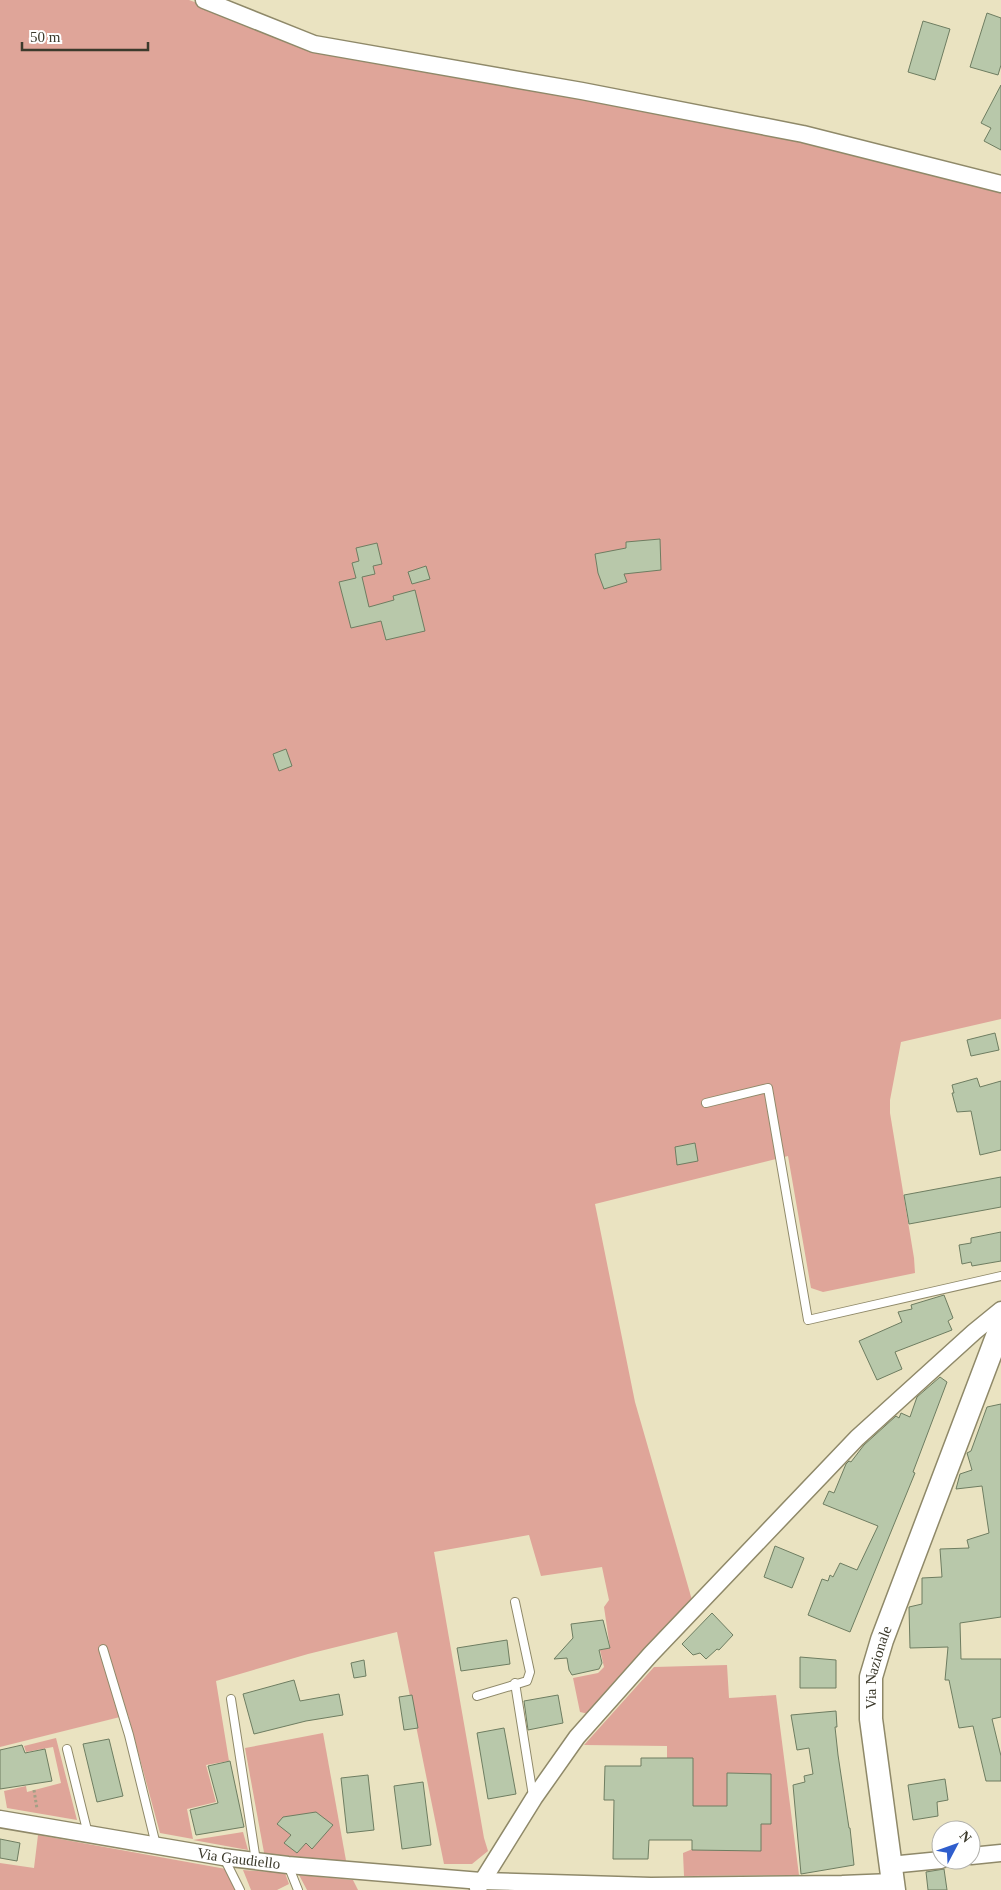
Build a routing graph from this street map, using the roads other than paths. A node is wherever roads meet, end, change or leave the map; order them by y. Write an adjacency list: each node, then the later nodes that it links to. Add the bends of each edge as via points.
1 (204, 0): 2 (street, via 314,44 803,134)
2 (1001, 184)
3 (706, 1103): 4 (lane, via 768,1088 808,1320)
4 (1001, 1276)
5 (1001, 1310): 13 (street, via 857,1438 710,1591 588,1724)
6 (999, 1344): 23 (main road, Via Nazionale, via 951,1457 882,1640 872,1677 873,1744)
7 (515, 1602): 9 (lane, via 530,1672 527,1681)
8 (103, 1649): 16 (lane, via 129,1735)
9 (515, 1683): 10 (lane); 13 (lane)
10 (477, 1696)
11 (231, 1699): 20 (lane)
12 (68, 1750): 15 (lane)
13 (534, 1798): 24 (street)
14 (0, 1819): 15 (street, Via Gaudiello)
15 (88, 1834): 16 (street, Via Gaudiello)
16 (156, 1846): 19 (street, Via Gaudiello)
17 (1001, 1853): 18 (street)
18 (981, 1855)
19 (223, 1857): 20 (street, Via Gaudiello); 27 (lane)
20 (256, 1861): 22 (street, Via Gaudiello)
21 (931, 1864): 23 (street, Via Gaudiello)
22 (288, 1865): 24 (street, Via Gaudiello); 28 (lane)
23 (892, 1879): 26 (street, Via Gaudiello, via 842,1884)
24 (479, 1886): 25 (street, Via Gaudiello)
25 (563, 1886): 26 (street, Via Gaudiello)
26 (652, 1888)
27 (240, 1890)
28 (298, 1890)

